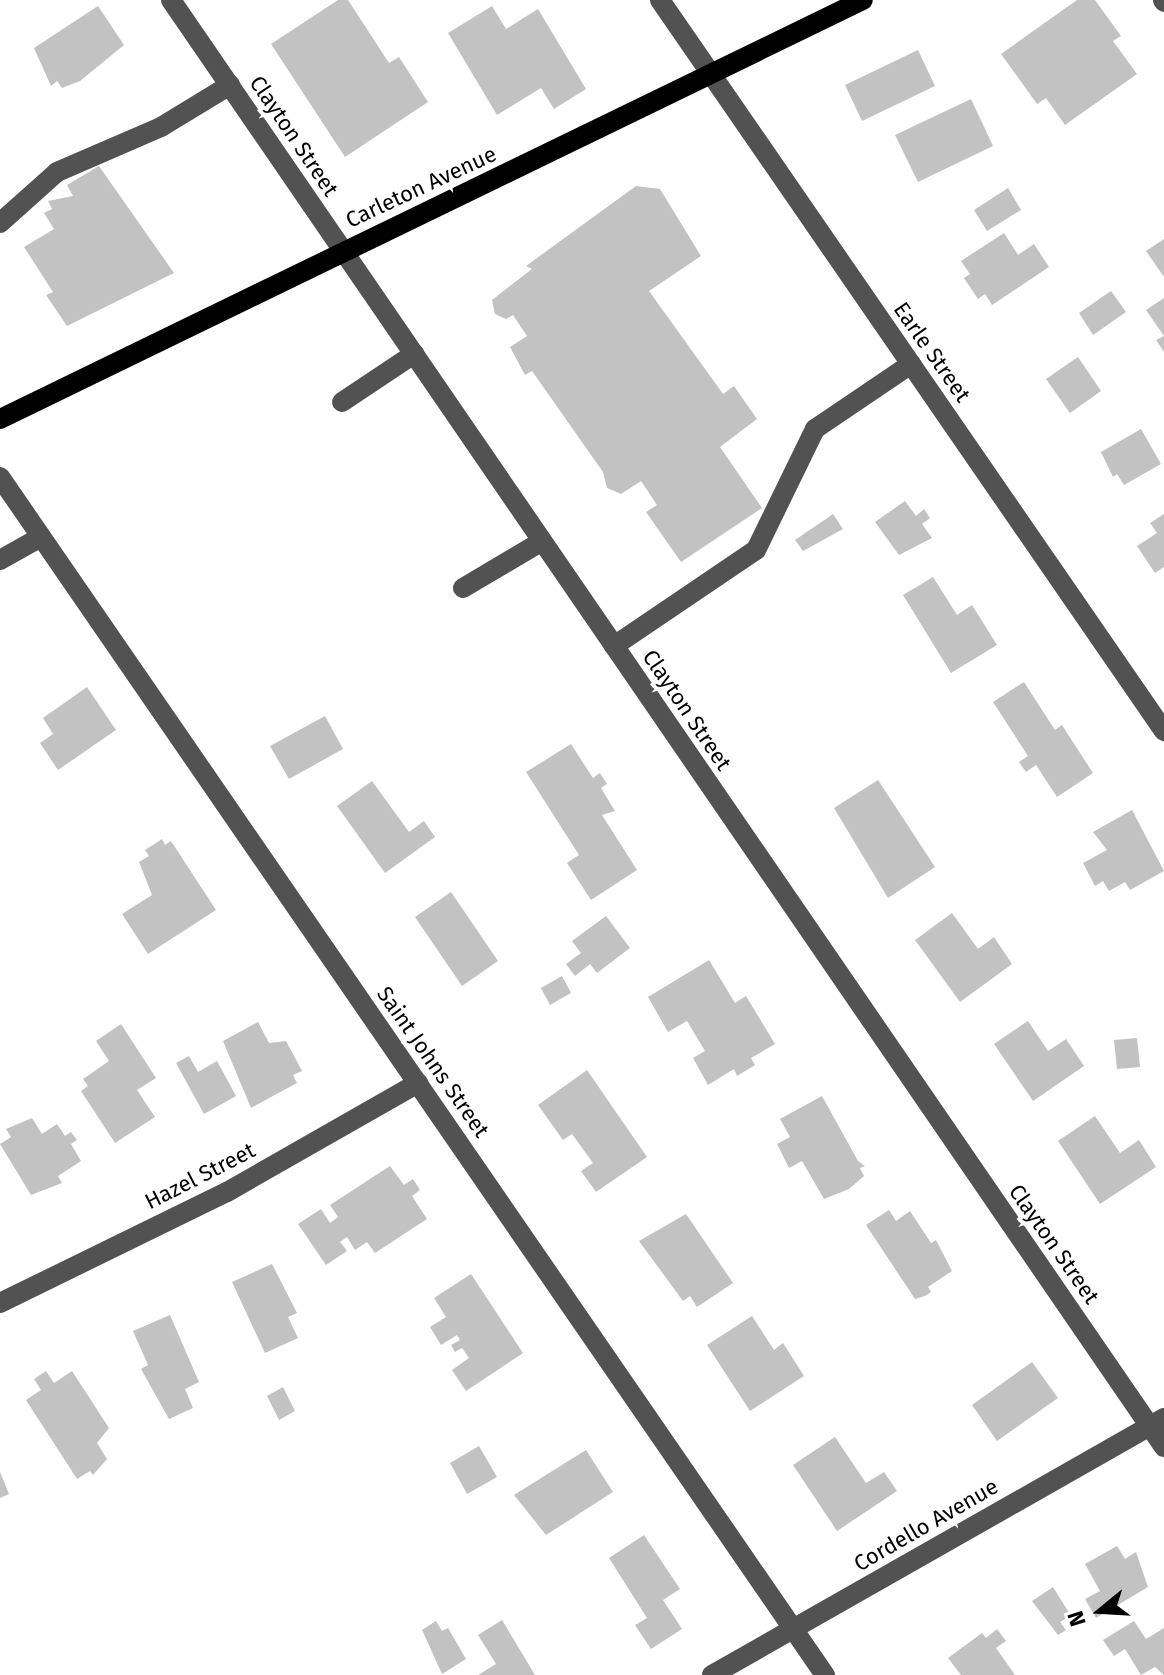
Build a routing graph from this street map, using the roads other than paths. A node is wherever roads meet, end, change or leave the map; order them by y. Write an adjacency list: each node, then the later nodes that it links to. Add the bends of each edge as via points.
1 (171, 0): 5 (street, Clayton Street)
2 (660, 0): 4 (street, Earle Street)
3 (863, 0): 4 (main road, Carleton Avenue)
4 (712, 76): 7 (main road, Carleton Avenue); 9 (street, Earle Street)
5 (230, 85): 6 (street, via 161,127 57,172); 7 (street, Clayton Street)
6 (0, 223)
7 (343, 250): 8 (street, Clayton Street); 11 (main road, Carleton Avenue)
8 (414, 354): 10 (street); 14 (street, Clayton Street)
9 (911, 364): 17 (street, via 815,429 756,550); 18 (street, Earle Street)
10 (342, 402)
11 (0, 419)
12 (0, 477): 13 (street, Saint Johns Street)
13 (41, 537): 15 (street); 19 (street, Saint Johns Street)
14 (542, 541): 16 (street); 17 (street, Clayton Street)
15 (0, 560)
16 (463, 588)
17 (614, 646): 21 (street, Clayton Street)
18 (1164, 731)
19 (418, 1083): 20 (street, Hazel Street, via 227,1192); 23 (street, Saint Johns Street)
20 (0, 1303)
21 (1157, 1422): 22 (street, Clayton Street); 23 (street, Cordello Avenue)
22 (1164, 1447)
23 (793, 1629): 24 (street, Cordello Avenue); 25 (street, Saint Johns Street)
24 (712, 1675)
25 (825, 1675)

